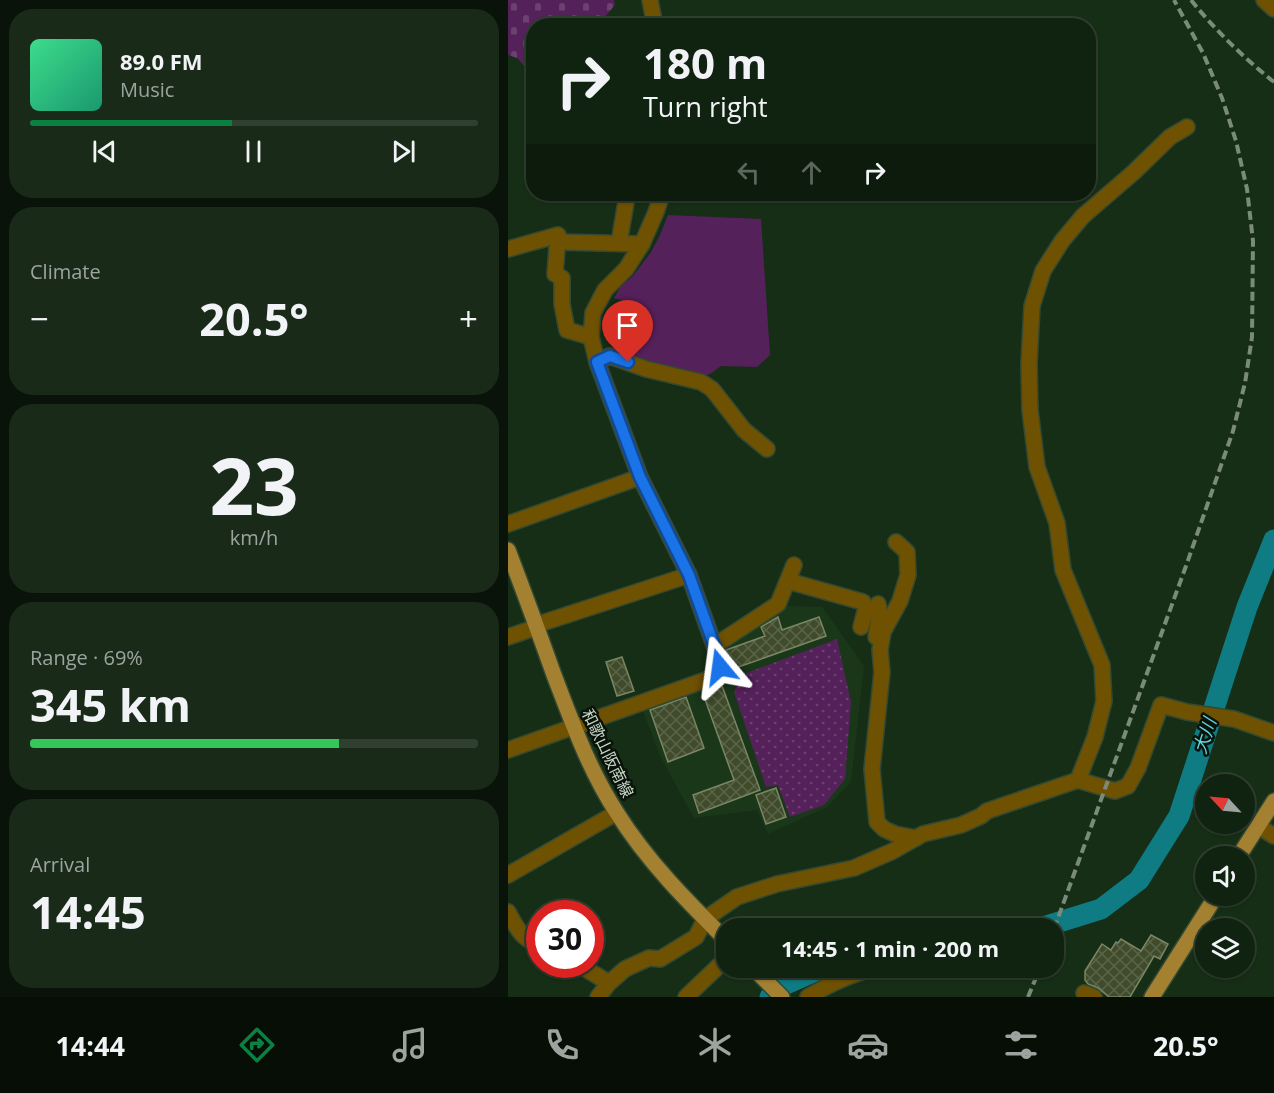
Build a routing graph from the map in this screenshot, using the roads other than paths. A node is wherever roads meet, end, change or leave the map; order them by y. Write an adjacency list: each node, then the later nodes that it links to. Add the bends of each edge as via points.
1 (650, 0): 4 (street)
2 (1264, 0): 3 (street)
3 (1273, 9)
4 (653, 18)
5 (1188, 127): 31 (street, via 1170,137 1083,216 1043,271 1032,306 1030,410 1037,467 1057,523 1063,570 1102,665 1104,701)
6 (659, 201): 10 (street)
7 (626, 202): 9 (street)
8 (558, 242): 9 (street); 11 (street, via 558,235); 12 (street, via 555,274 562,278 567,330)
9 (619, 243): 10 (street)
10 (642, 244): 12 (street, via 626,269 605,290 593,314)
11 (508, 249)
12 (590, 337): 13 (street)
13 (597, 362): 14 (street, via 610,356 701,382 712,389 744,430); 15 (street)
14 (767, 449)
15 (640, 477): 16 (street); 20 (street)
16 (508, 524)
17 (896, 542): 27 (street, via 907,552 908,575 900,601 883,632)
18 (508, 550): 23 (main road, 和歌山阪南線)
19 (794, 565): 21 (street)
20 (689, 575): 23 (street); 26 (street)
21 (788, 581): 24 (street, via 863,602 866,608); 26 (street, via 778,604)
22 (878, 604): 27 (street, via 876,645)
23 (536, 626): 25 (street); 28 (main road, 和歌山阪南線)
24 (861, 627)
25 (508, 637)
26 (714, 646): 28 (street, via 720,667 714,677)
27 (882, 666): 36 (street, via 872,769 877,822 895,834)
28 (573, 726): 30 (street); 33 (main road, 和歌山阪南線)
29 (1273, 733): 31 (street, via 1234,719 1161,705 1128,786 1115,791)
30 (508, 750)
31 (1078, 780): 36 (street)
32 (1273, 801): 34 (main road)
33 (616, 813): 38 (street); 41 (main road, 和歌山阪南線, via 675,888)
34 (1258, 826): 35 (street); 37 (main road)
35 (1273, 837)
36 (916, 838): 41 (street, via 854,868 737,897)
37 (1245, 846)
38 (508, 874)
39 (1210, 906): 54 (main road)
40 (508, 912): 43 (street)
41 (705, 919): 42 (main road, 和歌山阪南線); 49 (street, via 696,937 660,959 649,958 625,969)
42 (716, 930)
43 (512, 931): 44 (street)
44 (526, 940)
45 (716, 968): 51 (street)
46 (601, 978): 49 (street)
47 (763, 978): 52 (main road)
48 (844, 978): 53 (street)
49 (609, 983): 50 (street)
50 (598, 997)
51 (686, 997)
52 (782, 997)
53 (808, 997)
54 (1152, 997)

